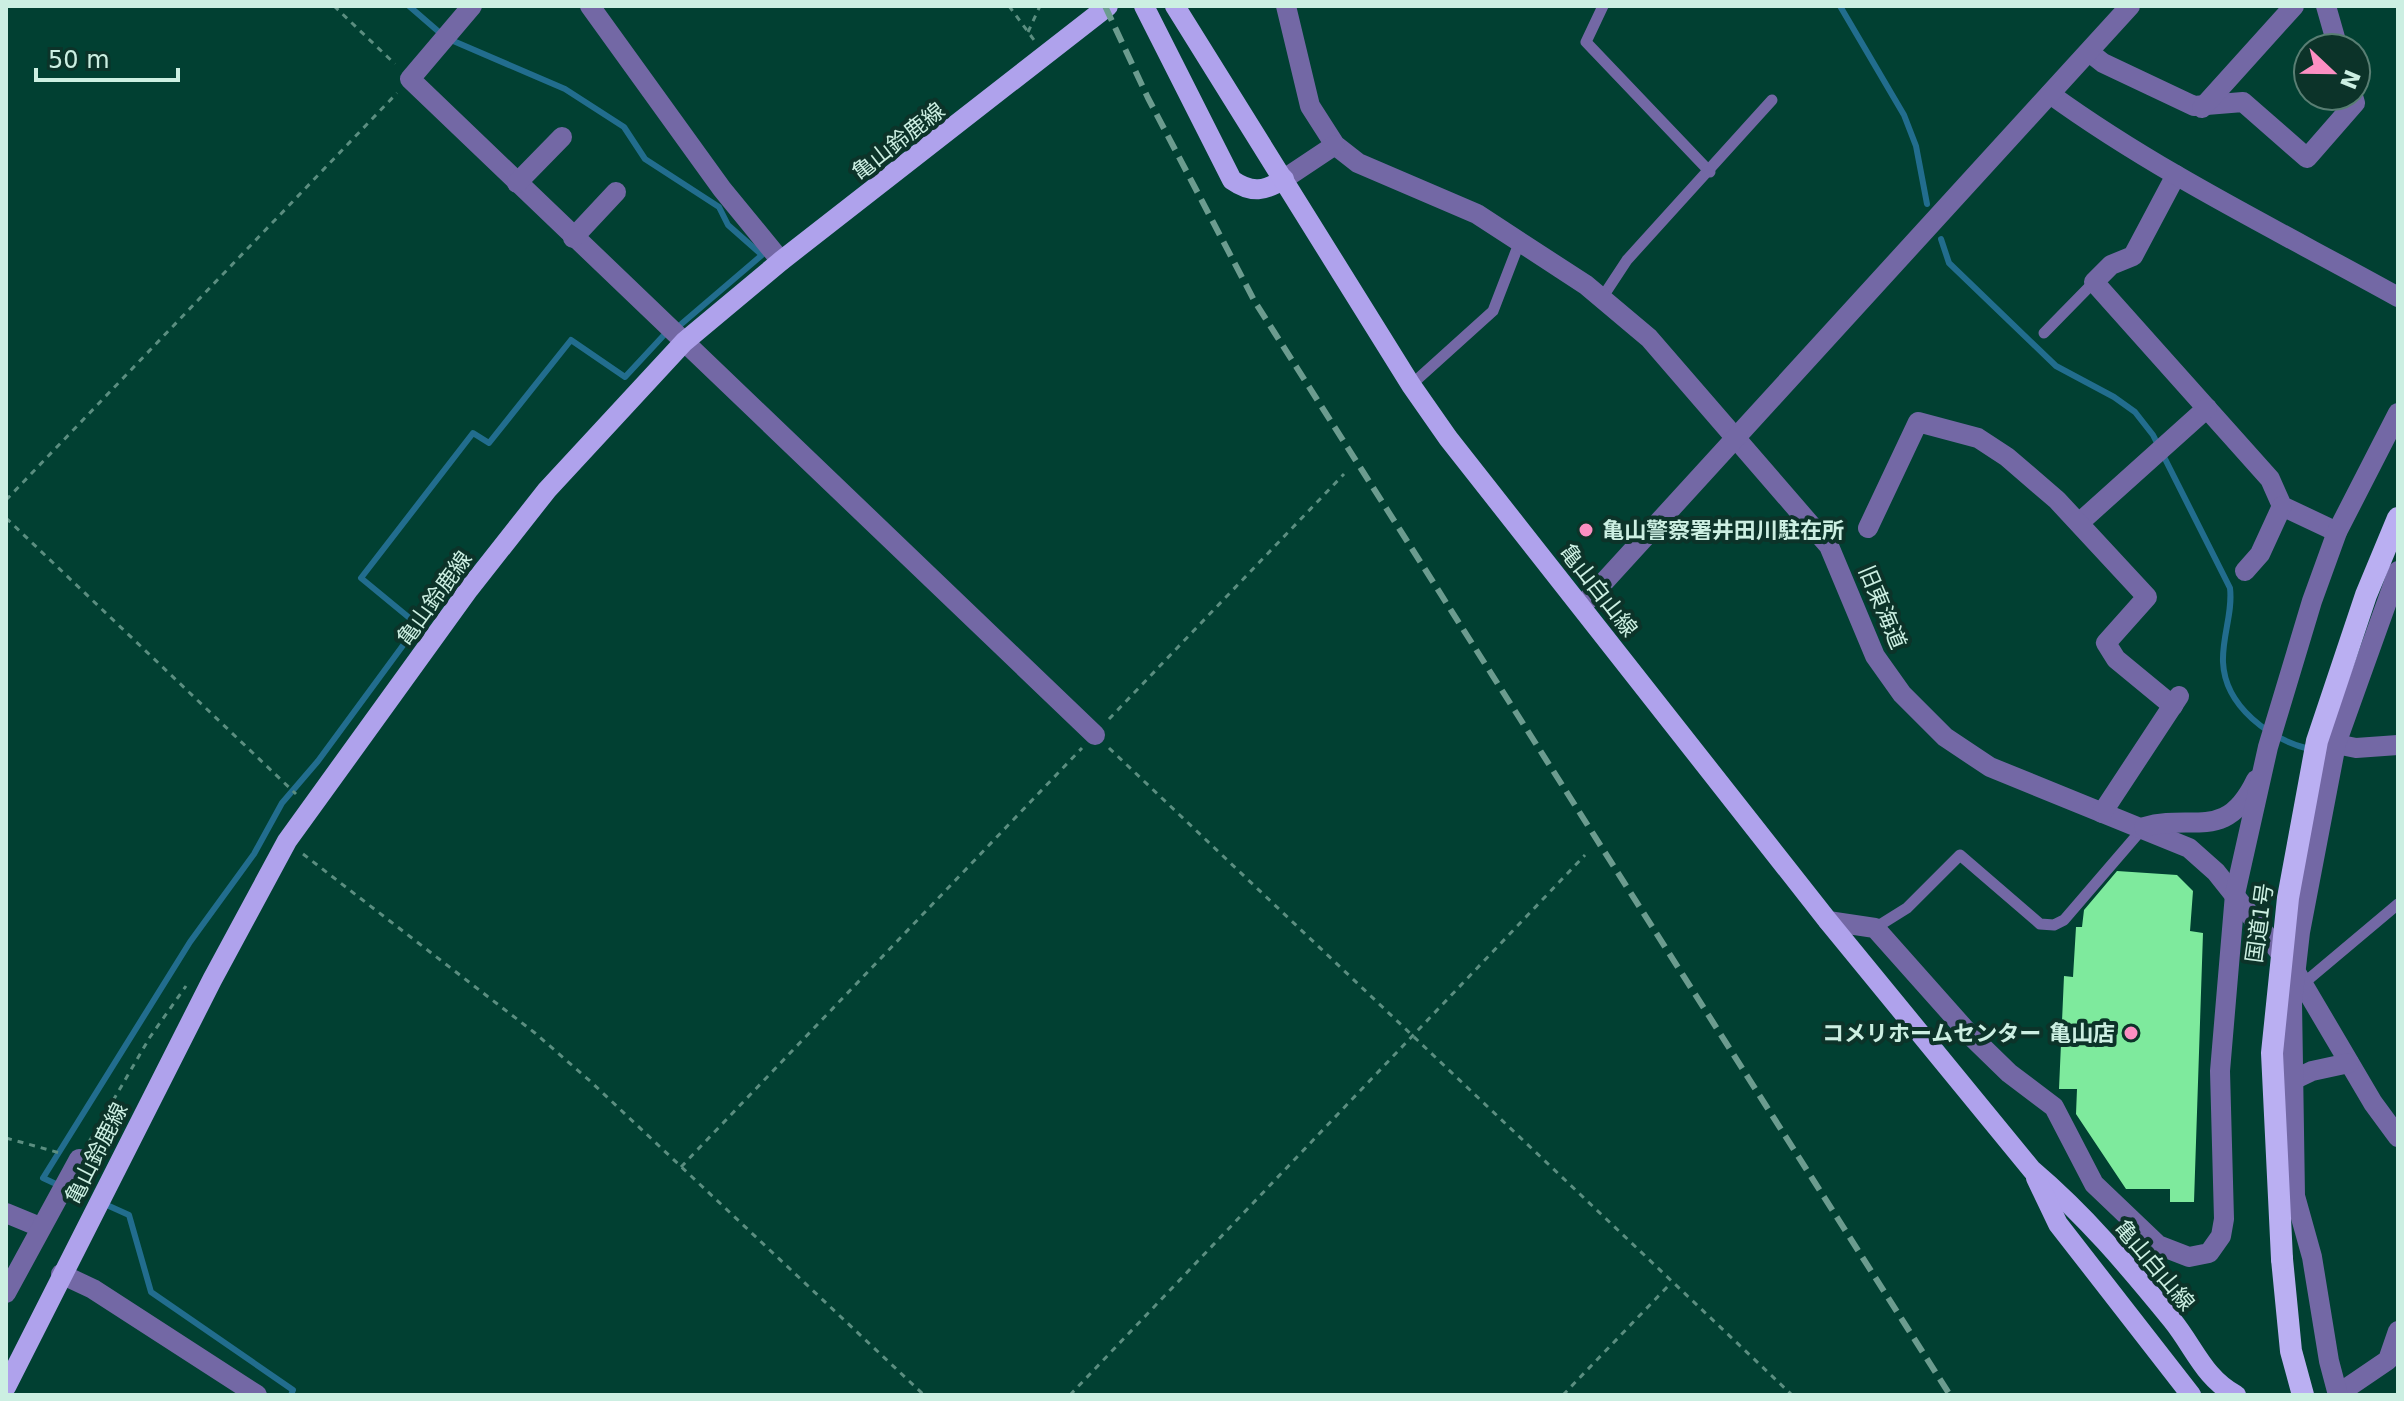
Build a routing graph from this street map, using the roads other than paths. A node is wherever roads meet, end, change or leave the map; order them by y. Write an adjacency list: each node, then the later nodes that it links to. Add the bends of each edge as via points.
1 (472, 6): 22 (street, via 410,79)
2 (590, 6): 26 (street, via 722,189)
3 (1108, 6): 26 (main road, 亀山鈴鹿線)
4 (1144, 6): 21 (main road, via 1232,180 1246,190 1267,190)
5 (1175, 6): 21 (main road, 亀山白山線)
6 (1286, 6): 18 (street, 旧東海道, via 1310,106)
7 (1603, 6): 19 (lane, via 1586,42)
8 (2294, 6): 15 (street)
9 (2326, 6): 11 (street)
10 (2121, 9): 12 (street)
11 (2333, 32)
12 (2089, 52): 13 (street); 15 (street)
13 (2050, 94): 20 (street); 35 (street)
14 (1772, 100): 19 (lane)
15 (2202, 108): 16 (street, via 2243,102 2307,158)
16 (2347, 112)
17 (562, 137): 22 (street)
18 (1335, 145): 21 (street); 25 (street, 旧東海道, via 1358,163 1477,214)
19 (1710, 172): 29 (lane, via 1627,260)
20 (2176, 175): 27 (street, via 2133,256 2111,265); 28 (street)
21 (1284, 179): 32 (main road, 亀山白山線)
22 (517, 183): 24 (street)
23 (616, 192): 24 (street)
24 (573, 238): 31 (street)
25 (1520, 241): 29 (street, 旧東海道); 32 (lane, via 1493,311)
26 (781, 261): 31 (main road, 亀山鈴鹿線)
27 (2094, 282): 30 (lane); 33 (street)
28 (2398, 297)
29 (1602, 298): 35 (street, 旧東海道, via 1649,338)
30 (2044, 333)
31 (684, 342): 44 (street); 62 (main road, 亀山鈴鹿線, via 547,490 287,841)
32 (1411, 385): 43 (main road, 亀山白山線)
33 (2207, 408): 36 (street, via 2270,479); 38 (street)
34 (2398, 413): 40 (street)
35 (1738, 439): 43 (street); 48 (street, 旧東海道, via 1829,546 1875,656 1924,717 1990,767)
36 (2282, 506): 40 (street); 41 (street, via 2260,554)
37 (2398, 518): 65 (highway, 国道1号, bridge, via 2317,741 2288,898 2272,1053)
38 (2079, 523): 39 (street, via 2031,477 1978,438 1918,422); 48 (street, via 2147,597 2106,643 2116,659 2176,701)
39 (1868, 528)
40 (2337, 532): 47 (street)
41 (2245, 571)
42 (2398, 571): 45 (street)
43 (1582, 606): 52 (main road, 亀山白山線)
44 (1095, 735)
45 (2336, 744): 46 (street); 54 (street, via 2300,932)
46 (2398, 745)
47 (2269, 746): 49 (street, via 2251,792 2231,814 2205,825); 50 (street)
48 (2102, 813): 49 (street, 旧東海道)
49 (2144, 827): 50 (street, 旧東海道, via 2189,848); 53 (lane, via 2054,925 2040,924 1960,855 1907,908)
50 (2235, 894): 53 (street, via 2220,1071 2224,1219 2216,1246 2200,1257 2158,1245 2110,1201 2085,1172 2054,1107 1972,1037); 54 (street, 旧東海道)
51 (2398, 904): 54 (lane)
52 (1828, 921): 53 (street); 59 (main road, 亀山白山線)
53 (1875, 928)
54 (2300, 979): 55 (street, 旧東海道); 56 (street, via 2292,1002)
55 (2349, 1063): 56 (street); 57 (street, 旧東海道)
56 (2291, 1081): 67 (street, via 2295,1196)
57 (2398, 1137)
58 (79, 1159): 61 (street)
59 (2032, 1170): 69 (main road, 亀山白山線, via 2058,1224); 70 (main road, 亀山白山線, via 2069,1202 2164,1311 2209,1375)
60 (6, 1213): 61 (street)
61 (40, 1227): 63 (street)
62 (61, 1274): 66 (main road, 亀山鈴鹿線); 68 (street, via 93,1289)
63 (6, 1293)
64 (2398, 1331): 67 (street, via 2388,1360)
65 (2291, 1351): 71 (highway, 国道1号); 72 (highway, 国道1号)
66 (6, 1387)
67 (2338, 1394)
68 (257, 1395)
69 (2191, 1395)
70 (2236, 1395)
71 (2288, 1395)
72 (2303, 1395)

